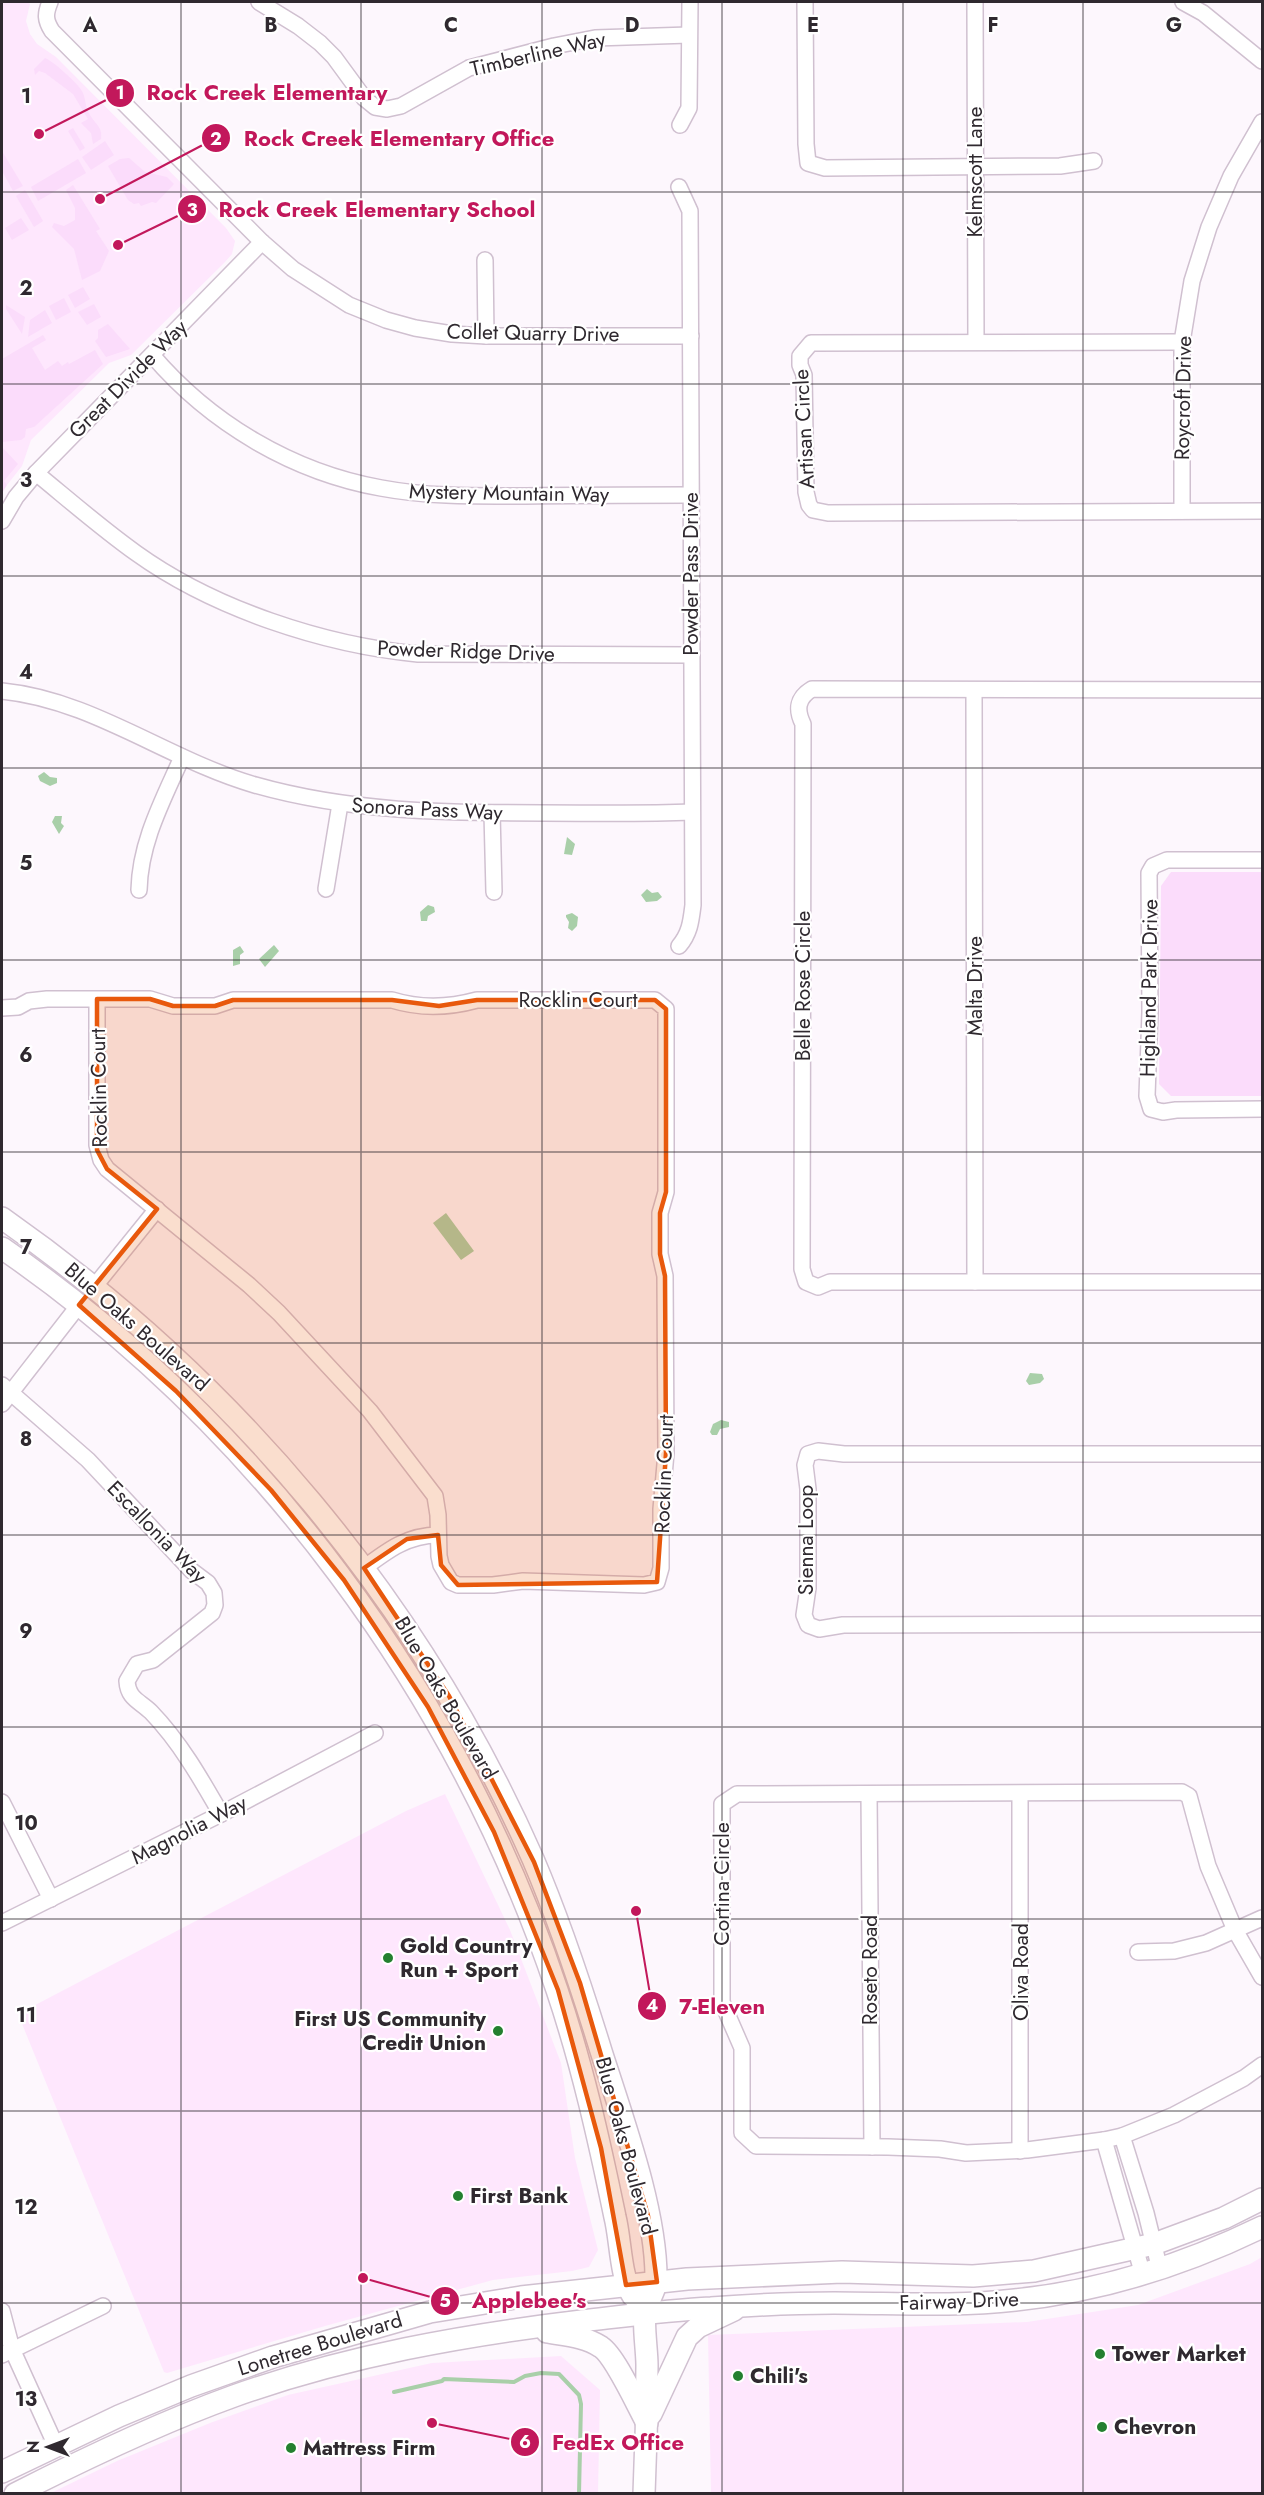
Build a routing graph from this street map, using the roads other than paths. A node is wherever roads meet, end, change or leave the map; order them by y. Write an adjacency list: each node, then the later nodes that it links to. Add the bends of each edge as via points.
1 (50, 2): 14 (street, Collet Quarry Drive, via 45,13 52,31)
2 (259, 2): 7 (street, Timberline Way, via 320,43 364,98 375,107 387,109 401,106 469,68 564,44 595,38)
3 (690, 2): 7 (street)
4 (805, 2): 12 (street, via 808,163 825,168)
5 (975, 2): 12 (street, Kelmscott Lane)
6 (1183, 2): 8 (street, via 1203,13)
7 (689, 35): 10 (street, via 689,108)
8 (1263, 61)
9 (1263, 122): 19 (street, Roycroft Drive, via 1231,176 1209,226 1192,281)
10 (680, 124)
11 (1094, 161): 12 (street, via 1060,166)
12 (975, 166): 18 (street, Kelmscott Lane)
13 (679, 187): 17 (street, Powder Pass Drive, via 690,211)
14 (262, 242): 16 (street, Collet Quarry Drive, via 293,269 349,305 415,327); 20 (street, Great Divide Way)
15 (485, 260): 16 (street)
16 (486, 336): 17 (street, Collet Quarry Drive)
17 (691, 336): 22 (street, Powder Pass Drive)
18 (976, 342): 19 (street, Artisan Circle); 23 (street, Artisan Circle, via 811,343 804,348 800,365 804,375 806,492 813,510)
19 (1182, 342): 23 (street, Roycroft Drive)
20 (152, 355): 21 (street, Great Divide Way); 22 (street, Mystery Mountain Way, via 225,422 292,460 348,480 428,495)
21 (36, 473): 25 (street, Great Divide Way); 26 (street, Powder Ridge Drive, via 138,554 176,577 245,611 317,636 418,654)
22 (691, 495): 26 (street, Powder Pass Drive)
23 (1182, 511): 24 (street, Artisan Circle)
24 (1263, 512)
25 (2, 522)
26 (692, 655): 32 (street, Powder Pass Drive)
27 (974, 690): 28 (street, Belle Rose Circle); 45 (street, Malta Drive); 45 (street, Belle Rose Circle, via 812,689 799,703 799,715 803,724 803,1275 811,1286 818,1287 830,1282)
28 (1263, 690)
29 (2, 691): 30 (street, Sonora Pass Way, via 77,708)
30 (182, 757): 31 (street, Sonora Pass Way, via 256,785); 36 (street, via 149,832)
31 (340, 804): 33 (street, Sonora Pass Way, via 402,811); 35 (street)
32 (692, 812): 33 (street, Sonora Pass Way); 38 (street, Powder Pass Drive, via 691,925)
33 (492, 813): 37 (street)
34 (1263, 860): 41 (street, Highland Park Drive, via 1167,860 1153,866 1149,873 1147,1096 1152,1109 1164,1113)
35 (326, 889)
36 (139, 890)
37 (494, 892)
38 (679, 946)
39 (97, 999): 40 (street, Rocklin Court, via 47,999); 42 (street, Rocklin Court, via 97,1150 107,1169); 51 (street, Rocklin Court, via 150,999 173,1006 215,1006 233,1000 392,1000 412,1006 455,1006 477,1000 655,1000 666,1009 666,1192 660,1213 660,1254 665,1276 666,1453 661,1568 657,1582 644,1585 523,1581 458,1585 451,1582 441,1565)
40 (2, 1008)
41 (1263, 1109)
42 (157, 1209): 47 (street); 51 (street, Rocklin Court, via 279,1313 370,1411 435,1496)
43 (2, 1218): 47 (main road, Blue Oaks Boulevard)
44 (2, 1248): 48 (main road, Blue Oaks Boulevard)
45 (975, 1282): 46 (street, Belle Rose Circle)
46 (1263, 1282)
47 (94, 1287): 48 (main road); 52 (main road, Blue Oaks Boulevard, via 149,1333 244,1424)
48 (80, 1305): 49 (street); 75 (main road, Blue Oaks Boulevard, via 176,1391 271,1490 373,1621 452,1750 512,1870 558,1990 601,2148)
49 (5, 1394): 58 (street, Escallonia Way, via 108,1480 214,1593 215,1605 206,1619 153,1660 137,1664 127,1681 130,1695 150,1711 187,1757)
50 (1263, 1454): 53 (street, Sienna Loop, via 808,1454 808,1588 804,1615 808,1625 819,1629 843,1625)
51 (438, 1535): 52 (street, via 407,1539)
52 (364, 1568): 74 (main road, Blue Oaks Boulevard, via 459,1713 538,1873 580,1983 636,2166)
53 (1263, 1624)
54 (375, 1733): 58 (street, Magnolia Way)
55 (869, 1794): 56 (street, Cortina Circle); 68 (street, Roseto Road); 68 (street, Cortina Circle, via 737,1794 722,1804 722,2002 742,2048 742,2133 756,2146)
56 (1020, 1794): 62 (street, Cortina Circle, via 1182,1792 1189,1796 1208,1866); 69 (street, Oliva Road)
57 (2, 1802): 59 (street)
58 (221, 1814): 59 (street, Magnolia Way)
59 (51, 1899): 61 (street, Magnolia Way)
60 (1263, 1918): 62 (street)
61 (2, 1923)
62 (1235, 1930): 63 (street, via 1192,1947); 64 (street, Cortina Circle)
63 (1138, 1952)
64 (1263, 1977)
65 (1263, 2065): 66 (street, Cortina Circle, via 1174,2115)
66 (1122, 2136): 67 (street, Cortina Circle); 72 (street, via 1146,2213)
67 (1104, 2140): 69 (street, Cortina Circle); 72 (street)
68 (872, 2147): 69 (street, Cortina Circle, via 966,2153)
69 (1020, 2151)
70 (1263, 2199): 72 (main road, Fairway Drive, via 1224,2218)
71 (1263, 2227): 73 (main road, Fairway Drive)
72 (1144, 2247): 73 (street); 74 (main road, Fairway Drive, via 1054,2267 990,2275 842,2272)
73 (1151, 2272): 77 (main road, Fairway Drive, via 1089,2288 1012,2301)
74 (657, 2282): 75 (main road, Lonetree Boulevard); 79 (main road, Blue Oaks Boulevard)
75 (626, 2285): 79 (main road, Blue Oaks Boulevard); 83 (main road, Lonetree Boulevard, via 521,2296 397,2320 197,2383)
76 (103, 2306): 81 (street)
77 (741, 2307): 79 (main road, Fairway Drive); 82 (main road, via 698,2327 687,2337)
78 (2, 2311): 81 (street)
79 (645, 2314): 80 (main road, Lonetree Boulevard); 82 (main road, Blue Oaks Boulevard)
80 (524, 2327): 82 (main road, via 600,2346); 84 (main road, Lonetree Boulevard, via 362,2357 311,2371 172,2420)
81 (7, 2352): 83 (street)
82 (647, 2423): 87 (main road, Blue Oaks Boulevard)
83 (56, 2446): 84 (main road); 85 (main road, Lonetree Boulevard)
84 (68, 2468): 86 (main road, Lonetree Boulevard)
85 (2, 2472)
86 (15, 2493)
87 (644, 2493)

